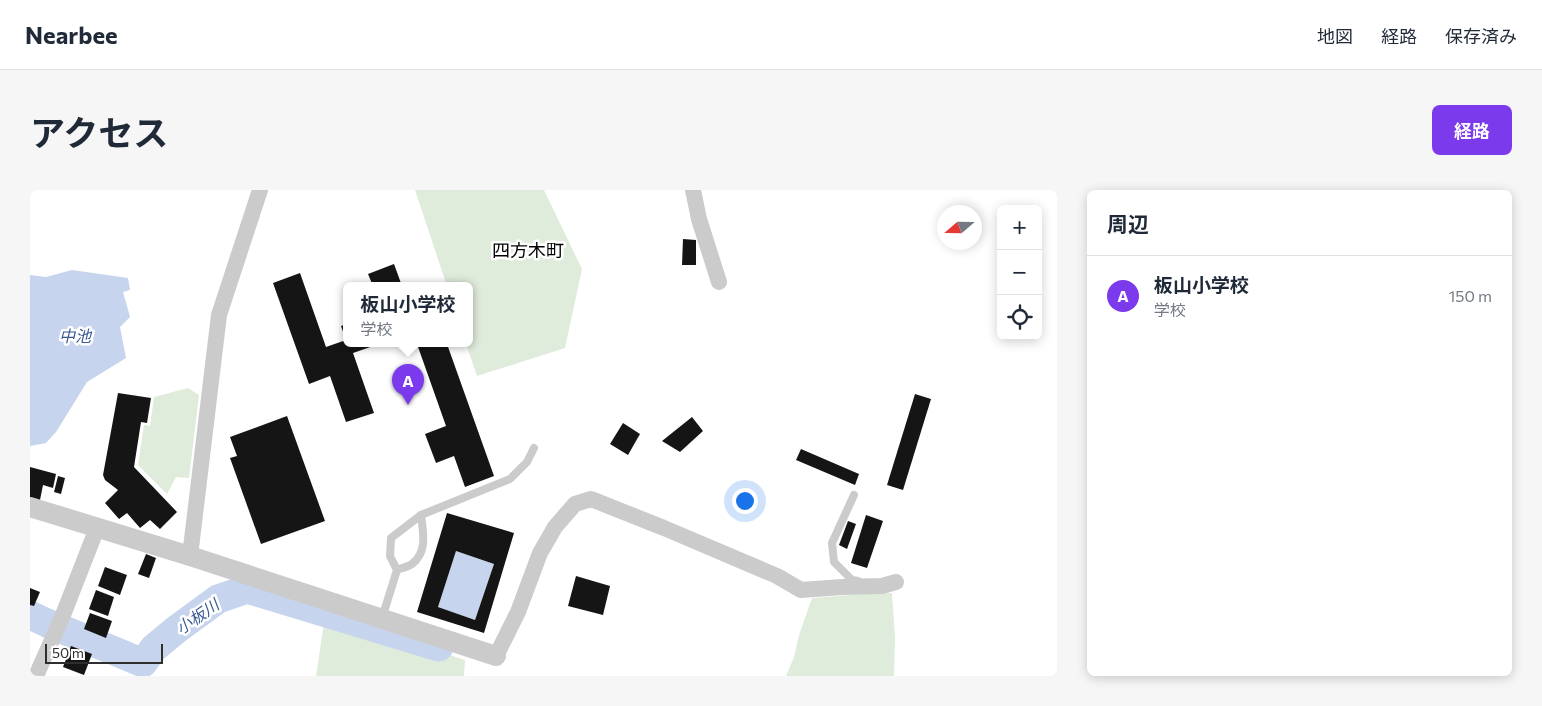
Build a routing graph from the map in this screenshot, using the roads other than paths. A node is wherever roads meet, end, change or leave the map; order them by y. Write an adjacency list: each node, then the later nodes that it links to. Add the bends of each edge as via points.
1 (260, 190): 9 (street, via 219,315)
2 (694, 190): 3 (street, via 699,219)
3 (719, 282)
4 (534, 448): 7 (lane, via 527,462 510,479)
5 (854, 495): 11 (lane, via 832,543 834,562 852,580)
6 (30, 507): 8 (street)
7 (421, 515): 10 (lane, via 422,553 412,564); 10 (lane, via 391,538 390,556)
8 (97, 528): 9 (street); 14 (street)
9 (190, 556): 12 (street)
10 (397, 570): 12 (lane)
11 (889, 584): 13 (street, via 801,590 777,576 591,499 575,504 555,527 540,553 518,612)
12 (382, 618): 13 (street)
13 (496, 656)
14 (36, 676)

